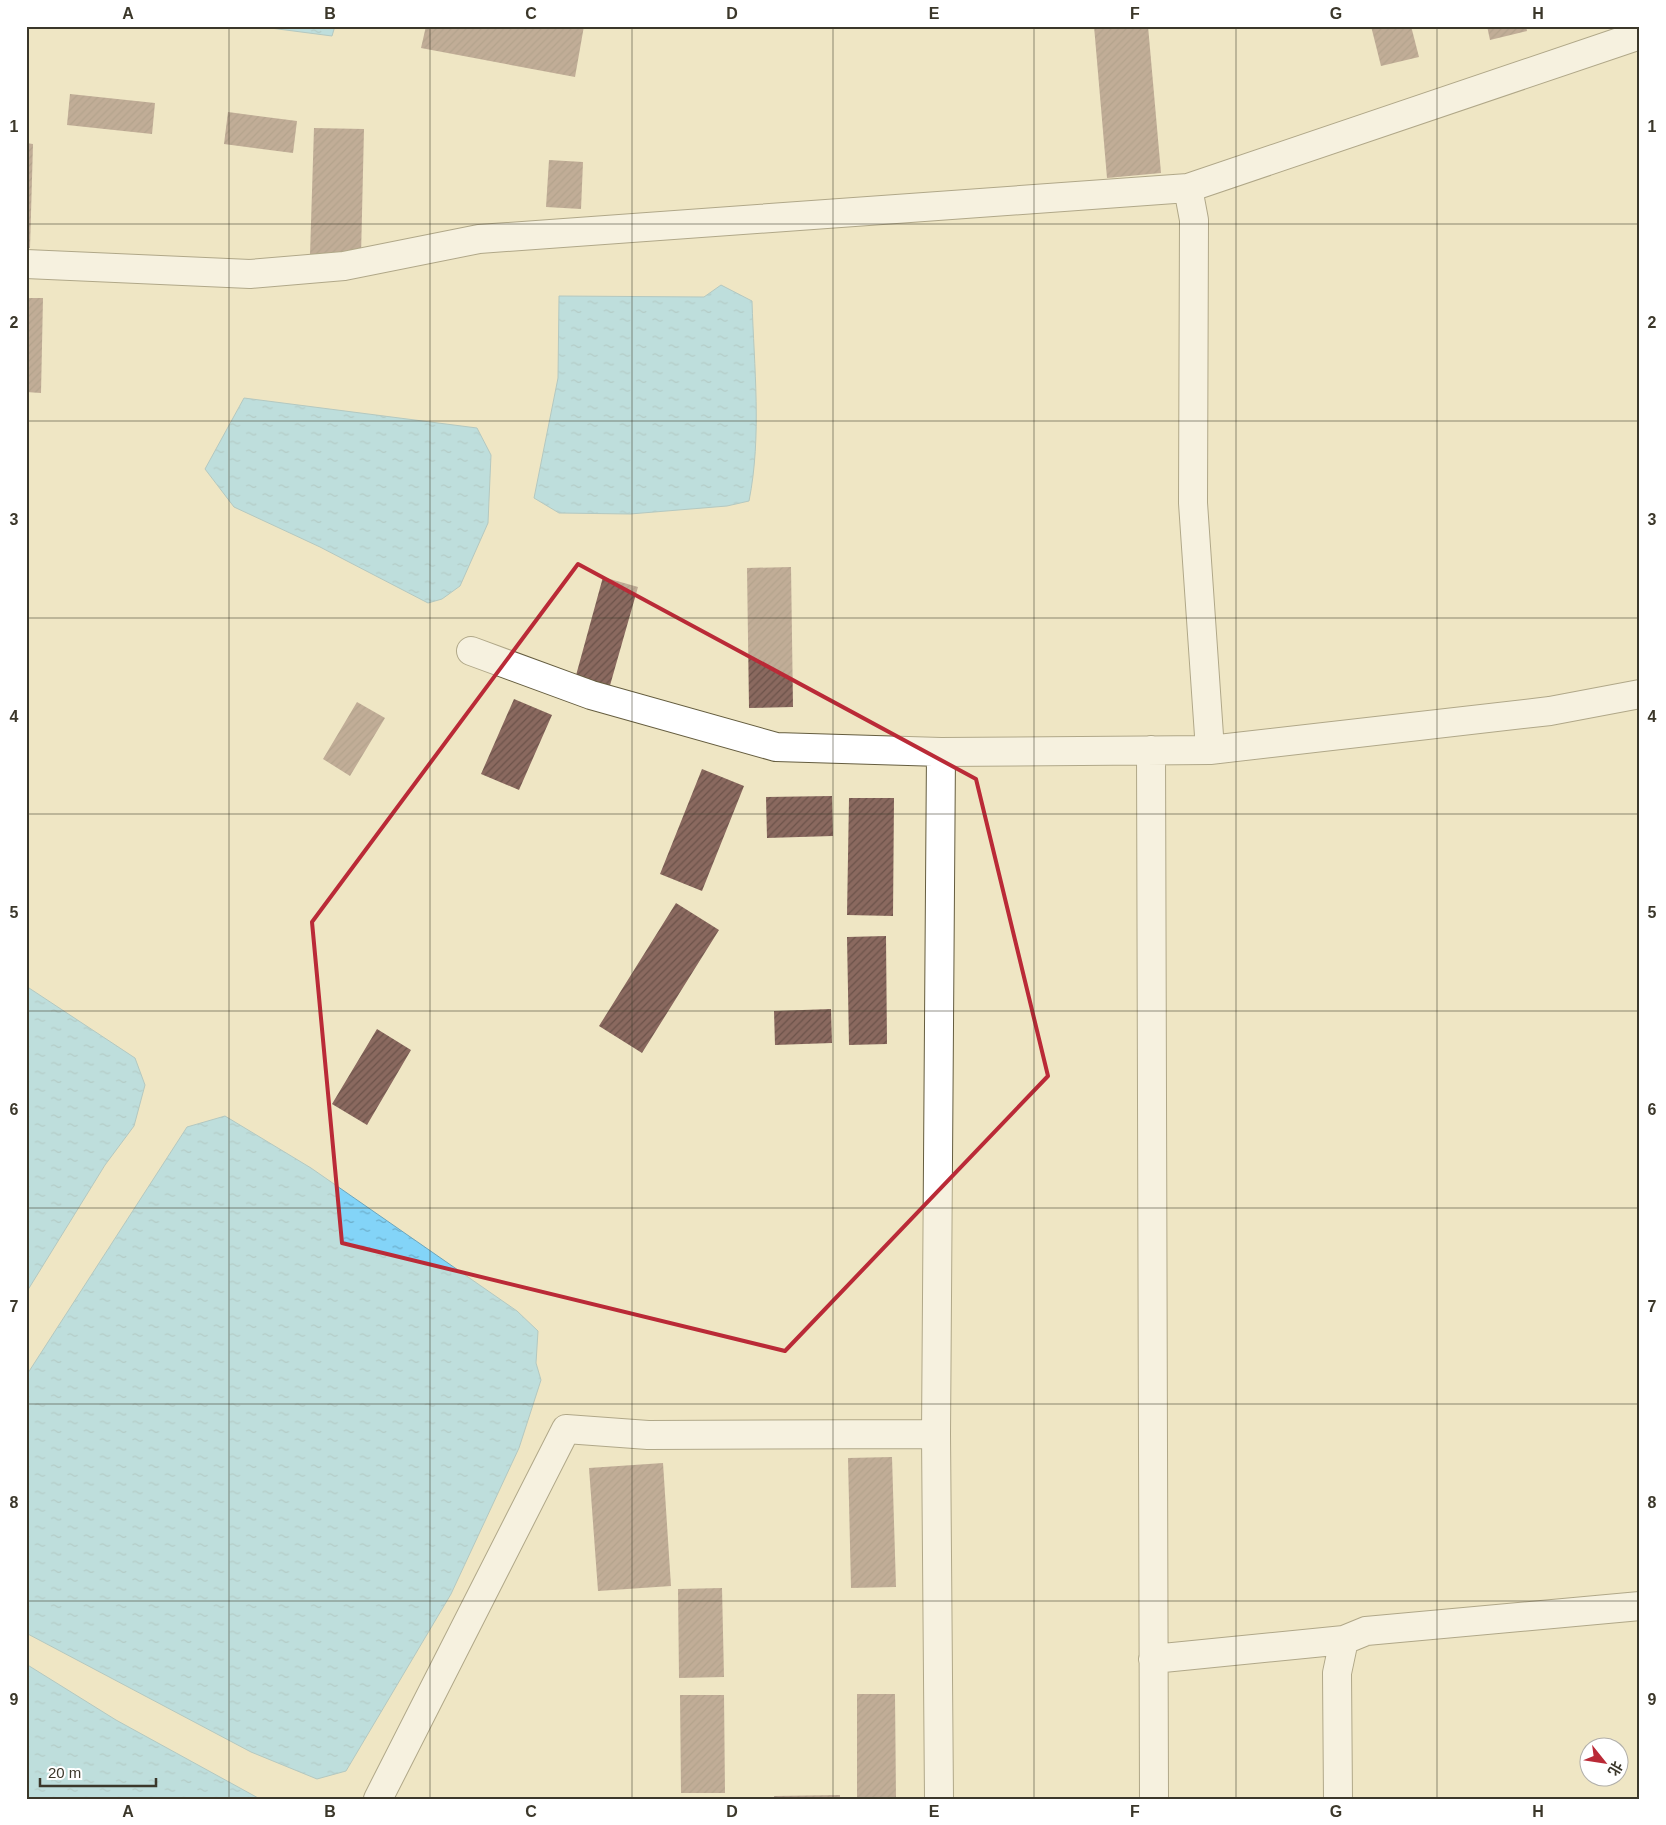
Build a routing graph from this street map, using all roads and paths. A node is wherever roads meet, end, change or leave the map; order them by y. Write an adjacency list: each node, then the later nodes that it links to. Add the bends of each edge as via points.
1 (1640, 35): 2 (street)
2 (1188, 188): 3 (street, via 479,239 344,266 250,274); 7 (street, via 1194,220 1193,503)
3 (26, 264)
4 (471, 651): 8 (street, via 591,695 776,747)
5 (1640, 694): 7 (street, via 1550,711)
6 (1150, 750): 7 (street); 8 (street); 12 (street)
7 (1210, 750)
8 (941, 752): 9 (street)
9 (936, 1434): 13 (street, via 648,1435 566,1429); 14 (street)
10 (1640, 1606): 11 (street, via 1366,1631)
11 (1344, 1640): 12 (street); 16 (street, via 1337,1673)
12 (1152, 1659): 15 (street)
13 (378, 1799)
14 (939, 1799)
15 (1154, 1799)
16 (1338, 1799)

